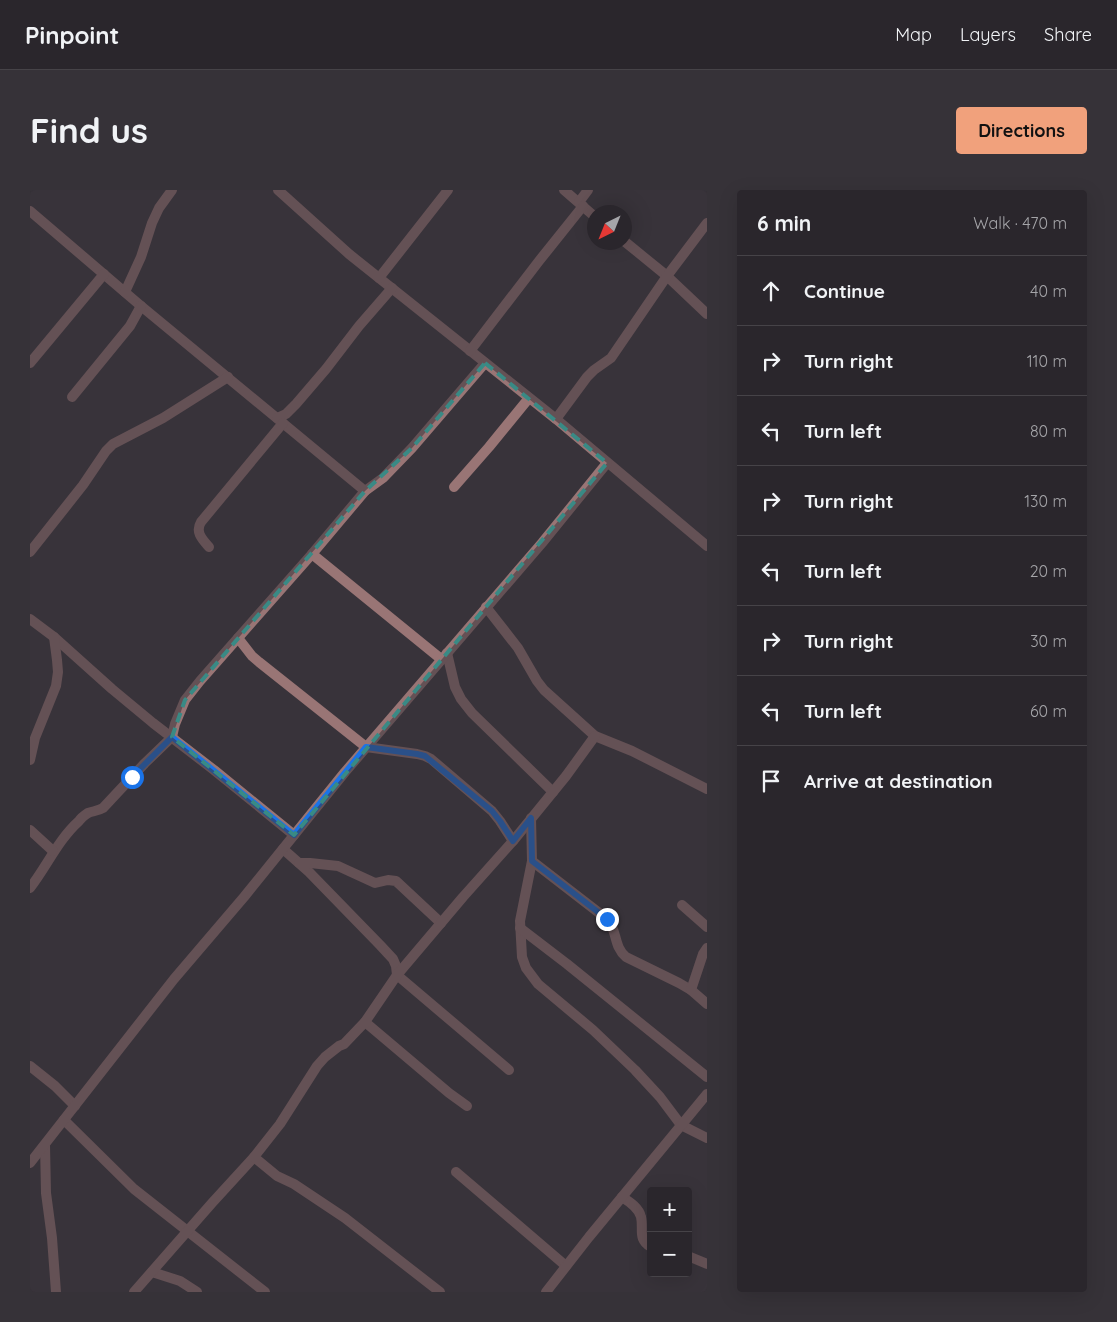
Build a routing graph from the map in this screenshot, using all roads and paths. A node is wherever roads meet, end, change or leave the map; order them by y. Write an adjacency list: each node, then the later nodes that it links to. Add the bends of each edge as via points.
1 (172, 190): 15 (street, via 152,223)
2 (278, 190): 13 (street)
3 (448, 190): 13 (street)
4 (564, 190): 6 (street)
5 (588, 190): 6 (street)
6 (581, 204): 7 (street); 18 (street)
7 (587, 210)
8 (30, 211): 11 (street)
9 (707, 223): 12 (street)
10 (632, 248): 12 (street)
11 (104, 274): 15 (street); 19 (street)
12 (667, 276): 17 (street); 24 (street, via 611,358 586,377)
13 (379, 278): 14 (street)
14 (392, 288): 18 (street); 25 (street)
15 (125, 292): 16 (street)
16 (141, 306): 21 (street); 22 (street, via 130,326)
17 (707, 314)
18 (470, 351): 20 (street)
19 (30, 363)
20 (485, 363): 23 (street); 28 (street, via 412,448 383,478)
21 (228, 377): 25 (street); 31 (street, via 106,451)
22 (72, 397)
23 (529, 398): 24 (street); 27 (street)
24 (556, 419): 26 (street)
25 (280, 420): 28 (street); 30 (street, via 200,522 200,537)
26 (607, 463): 29 (street); 33 (street)
27 (454, 487)
28 (365, 491): 32 (street)
29 (707, 546)
30 (209, 547)
31 (30, 552)
32 (312, 554): 36 (street); 37 (street)
33 (486, 607): 37 (street); 38 (street, via 514,642 544,690)
34 (30, 619): 35 (street)
35 (54, 637): 39 (street); 41 (street, via 58,672 56,686 35,738)
36 (238, 638): 39 (street, via 185,700); 40 (street, via 259,662)
37 (444, 656): 40 (street); 43 (street, via 461,699)
38 (595, 736): 42 (street); 43 (street)
39 (172, 737): 46 (street); 49 (street, via 99,811 78,821)
40 (366, 747): 46 (street); 47 (street, via 425,756 492,811)
41 (30, 760)
42 (707, 789)
43 (553, 792): 44 (street)
44 (531, 818): 47 (street); 50 (street)
45 (30, 830): 49 (street)
46 (294, 835): 48 (street)
47 (513, 841): 54 (street)
48 (283, 849): 51 (street); 66 (street, via 174,979)
49 (53, 851): 52 (street)
50 (532, 861): 56 (street); 59 (street, via 612,924 621,953)
51 (299, 863): 54 (street, via 338,866 375,883 396,881); 58 (street, via 394,960)
52 (30, 888)
53 (682, 905): 55 (street)
54 (441, 924): 58 (street)
55 (707, 927)
56 (520, 928): 64 (street); 69 (street, via 522,957 532,977 635,1070)
57 (707, 948): 59 (street)
58 (397, 975): 61 (street); 63 (street)
59 (691, 990): 60 (street)
60 (707, 1004)
61 (366, 1022): 67 (street); 72 (street, via 317,1066 280,1124)
62 (30, 1066): 66 (street)
63 (509, 1070)
64 (707, 1077)
65 (707, 1094): 69 (street)
66 (75, 1106): 68 (street)
67 (467, 1106)
68 (64, 1120): 71 (street); 76 (street, via 134,1189)
69 (681, 1125): 70 (street); 75 (street)
70 (707, 1138)
71 (45, 1145): 73 (street); 82 (street, via 46,1193)
72 (254, 1157): 76 (street); 86 (street, via 277,1176 345,1218)
73 (30, 1164)
74 (456, 1172): 80 (street)
75 (622, 1197): 77 (street, via 641,1214 641,1230); 80 (street)
76 (188, 1231): 81 (street); 85 (street)
77 (647, 1245)
78 (692, 1258): 79 (street)
79 (707, 1264)
80 (566, 1266): 87 (street)
81 (152, 1272): 83 (street); 84 (street)
82 (56, 1292)
83 (134, 1292)
84 (196, 1292)
85 (265, 1292)
86 (440, 1292)
87 (546, 1292)

